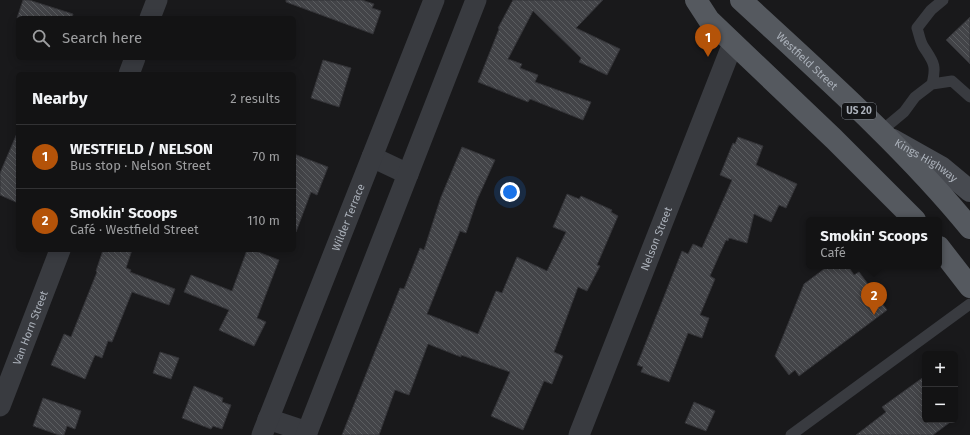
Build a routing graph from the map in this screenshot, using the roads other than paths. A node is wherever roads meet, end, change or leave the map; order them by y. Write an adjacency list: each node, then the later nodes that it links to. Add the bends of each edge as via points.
1 (157, 0): 7 (street)
2 (434, 0): 14 (street, Wilder Terrace)
3 (476, 0): 15 (street)
4 (696, 0): 8 (main road, via 709,20)
5 (741, 0): 13 (main road, Westfield Street / US 20)
6 (942, 0): 11 (lane, via 917,28 923,45 932,58 935,72)
7 (151, 16)
8 (733, 43): 17 (main road); 26 (street, Nelson Street)
9 (134, 60): 10 (street)
10 (130, 72)
11 (932, 84): 12 (lane, via 952,81); 13 (lane)
12 (970, 97)
13 (880, 132): 16 (main road, Kings Highway, via 941,167); 18 (main road, Westfield Street / US 20)
14 (372, 157): 15 (street); 24 (street, Wilder Terrace)
15 (408, 174): 25 (street)
16 (970, 191)
17 (912, 217)
18 (968, 223)
19 (942, 251): 21 (main road)
20 (59, 252): 23 (street, Van Horn Street)
21 (970, 287)
22 (970, 304): 27 (lane)
23 (0, 406)
24 (265, 427): 25 (street)
25 (307, 434)
26 (579, 435)
27 (791, 435)

